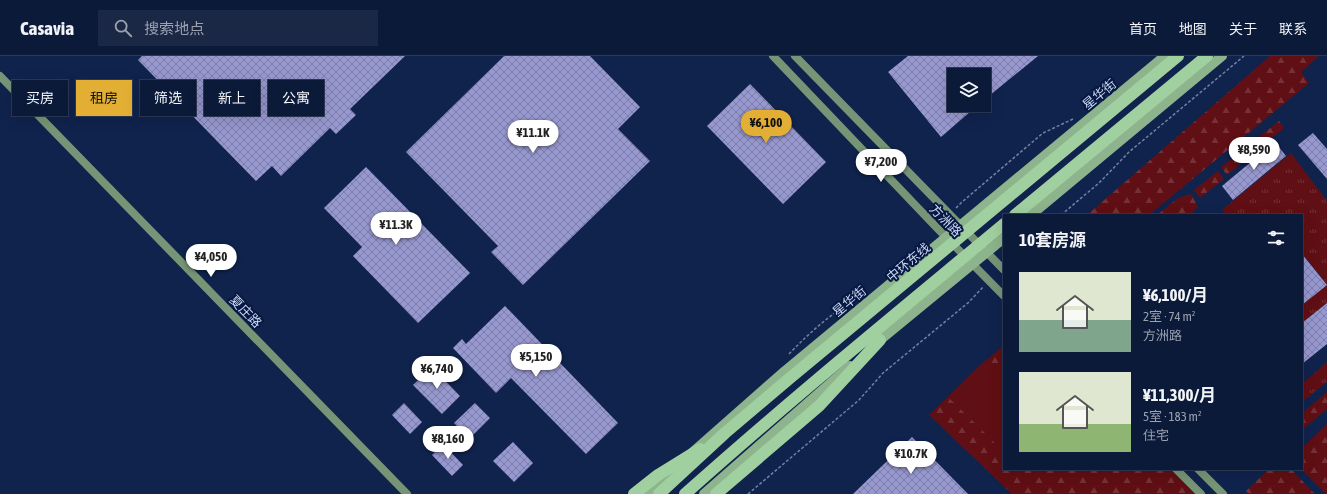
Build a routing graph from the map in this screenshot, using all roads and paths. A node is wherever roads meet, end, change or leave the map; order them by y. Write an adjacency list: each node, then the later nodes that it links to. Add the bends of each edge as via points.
1 (773, 56): 18 (main road, 方洲路)
2 (795, 56): 15 (main road, 方洲路)
3 (1165, 56): 17 (main road, 星华街)
4 (1175, 56): 9 (highway, bridge)
5 (1178, 56): 9 (highway, 中环东线, bridge)
6 (1207, 56): 12 (highway)
7 (1222, 56): 13 (main road)
8 (1244, 56): 14 (path, via 1129,152 1099,183)
9 (1164, 68): 28 (highway, 中环东线, bridge)
10 (0, 76): 31 (main road, 夏庄路)
11 (1074, 119): 15 (path, via 1043,133)
12 (1016, 214)
13 (1032, 214)
14 (1062, 214)
15 (950, 215): 17 (main road, 方洲路)
16 (1003, 225): 35 (highway, bridge)
17 (961, 226): 18 (main road, 星华街); 20 (main road, 方洲路)
18 (946, 238): 21 (main road, 方洲路); 33 (main road, 星华街, via 785,371)
19 (1003, 239): 20 (main road)
20 (987, 252): 21 (main road); 22 (main road, 方洲路)
21 (972, 264): 23 (main road, 方洲路); 26 (main road)
22 (1003, 269)
23 (989, 280): 25 (main road, 方洲路); 38 (path, via 969,302 883,373 859,400)
24 (862, 295): 27 (path, via 839,308)
25 (1003, 295)
26 (880, 340): 36 (main road); 37 (highway, via 819,406)
27 (787, 356)
28 (725, 434): 32 (highway, bridge, via 658,475); 34 (highway, 中环东线, bridge)
29 (1177, 470): 39 (main road)
30 (1199, 470): 40 (main road)
31 (407, 494)
32 (634, 494)
33 (646, 494)
34 (659, 494)
35 (685, 494)
36 (704, 494)
37 (716, 494)
38 (748, 494)
39 (1201, 494)
40 (1223, 494)

